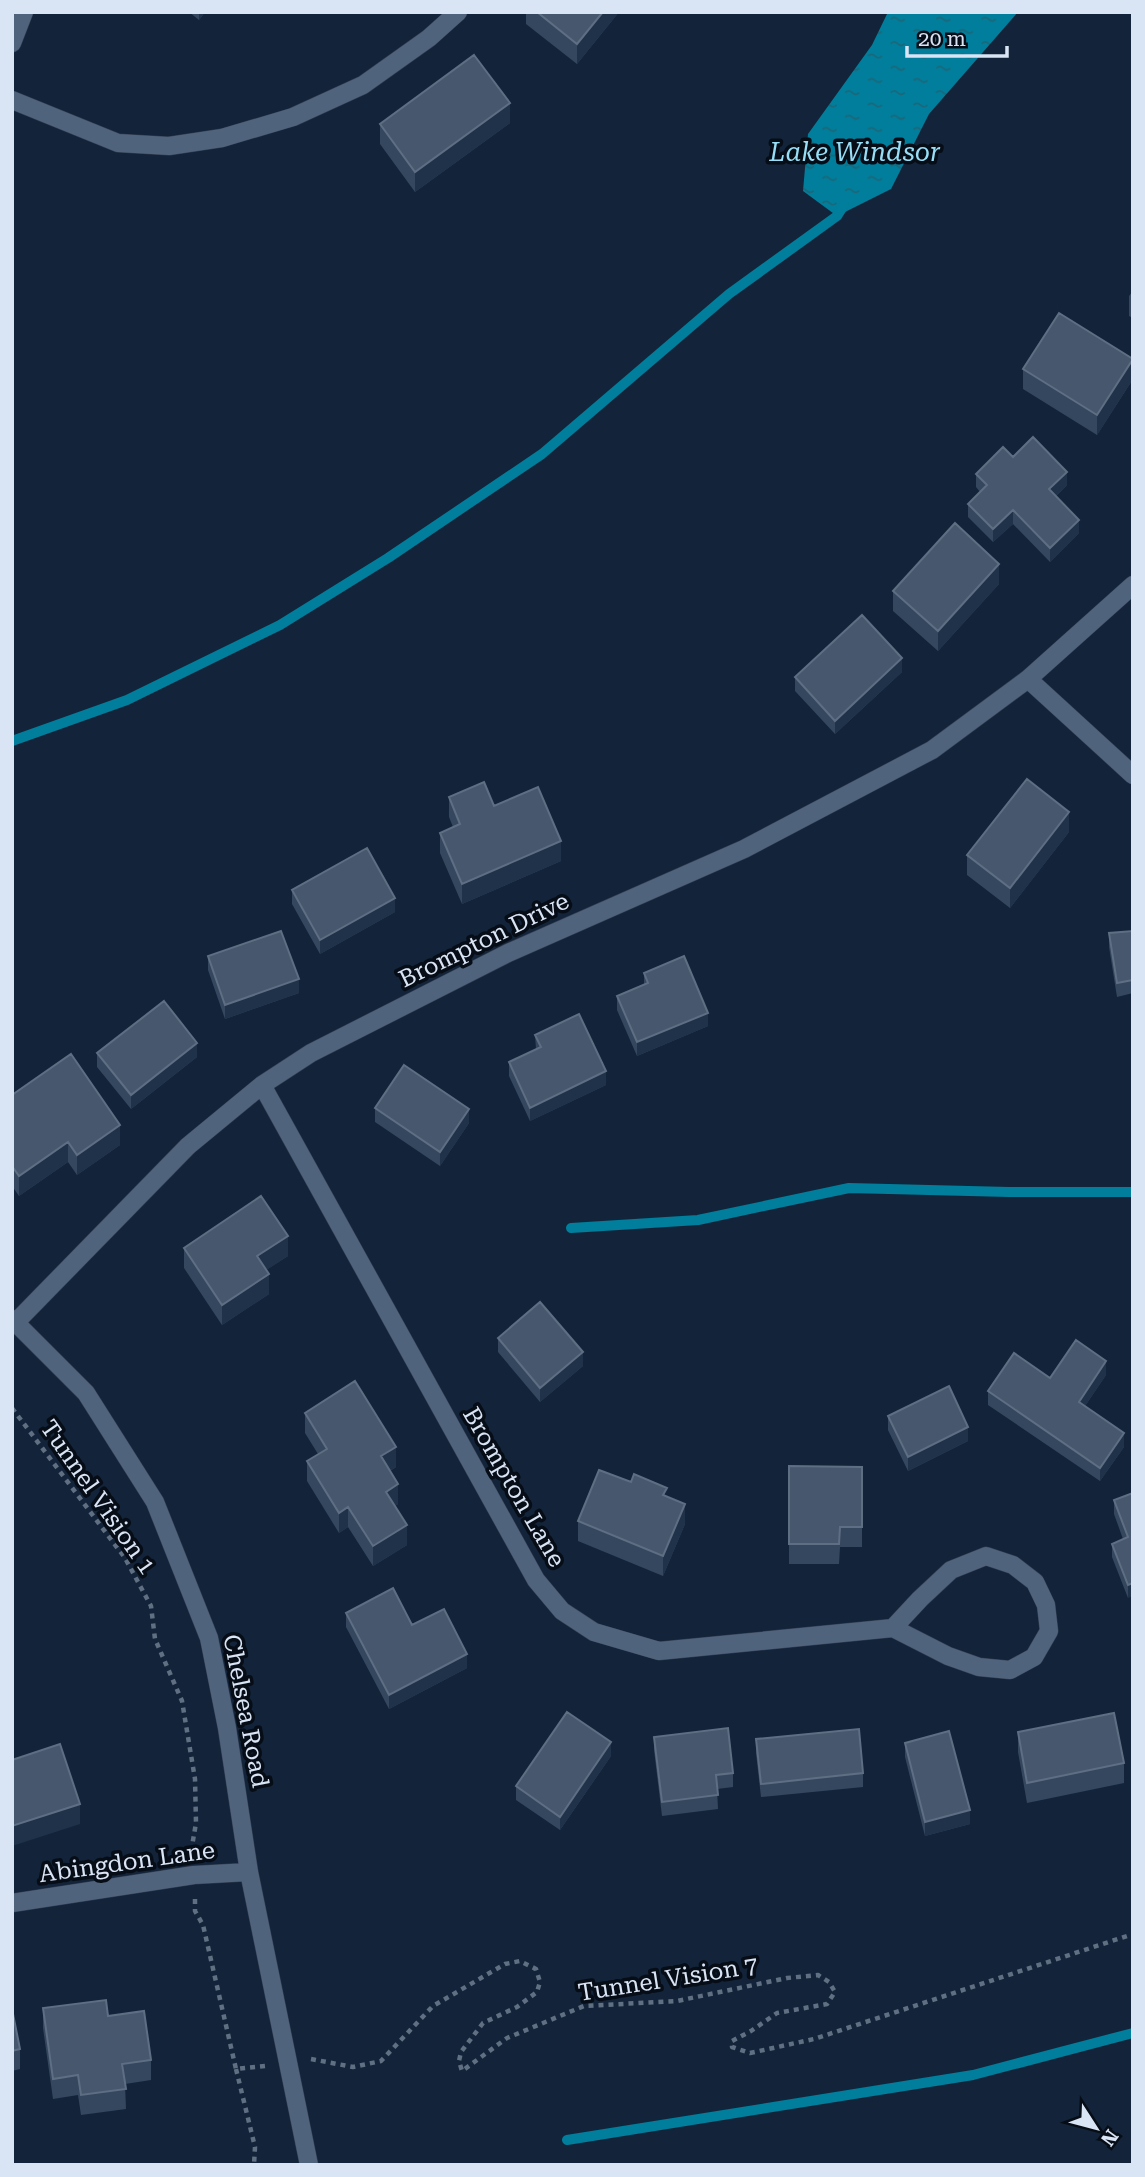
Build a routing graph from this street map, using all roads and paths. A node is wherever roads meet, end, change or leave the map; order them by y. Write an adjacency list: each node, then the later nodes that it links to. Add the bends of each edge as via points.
1 (24, 12): 3 (street)
2 (458, 12): 4 (street, via 363,85 293,117 222,138 169,146 118,143)
3 (12, 43)
4 (12, 100)
5 (1133, 585): 6 (street, Brompton Drive)
6 (1028, 679): 7 (street); 8 (street, Brompton Drive, via 932,751 744,849 508,953 312,1053)
7 (1133, 775)
8 (262, 1086): 9 (street, Brompton Drive, via 188,1146); 11 (street, Brompton Lane, via 536,1580 562,1611 594,1632 659,1651)
9 (14, 1321): 13 (street, Chelsea Road, via 86,1393 155,1502 209,1638)
10 (12, 1408): 12 (path, Tunnel Vision 1, via 125,1558 151,1606 155,1639 182,1701 195,1779)
11 (893, 1628): 11 (street, via 958,1660 1010,1670 1034,1657 1049,1631 1046,1605 1035,1582 1013,1565 986,1556 951,1570)
12 (191, 1853)
13 (249, 1872): 15 (street, Abingdon Lane, via 194,1875); 21 (street, Chelsea Road)
14 (195, 1895): 19 (path, via 195,1911)
15 (12, 1903)
16 (1133, 1934): 17 (path, Tunnel Vision 7, via 814,2039 750,2053 732,2047 732,2041 777,2013 827,2004 835,1992 829,1982 818,1975 787,1978 677,2001 584,2006 507,2038 462,2071 461,2052 483,2023 537,1992 536,1969 520,1961 505,1964 433,2006 381,2061 353,2067)
17 (309, 2058)
18 (267, 2066): 19 (path)
19 (236, 2069): 20 (path, via 255,2147)
20 (254, 2165)
21 (309, 2165)

